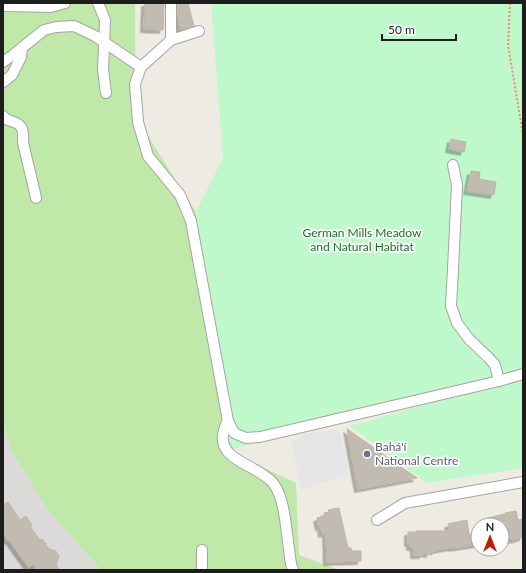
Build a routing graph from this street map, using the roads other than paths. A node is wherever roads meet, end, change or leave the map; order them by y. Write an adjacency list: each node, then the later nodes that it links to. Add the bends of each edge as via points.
1 (65, 3): 4 (street, via 51,7)
2 (98, 3): 7 (street, via 105,20)
3 (171, 3): 6 (street)
4 (5, 6)
5 (199, 31): 6 (street)
6 (171, 40): 10 (street)
7 (104, 42): 8 (street, via 74,26 56,27 44,30); 10 (street); 12 (street, via 103,70)
8 (22, 48): 9 (street); 11 (street, via 21,57 12,75)
9 (3, 62)
10 (141, 67): 18 (street, via 136,84 138,122 148,156 180,195 191,221)
11 (3, 82)
12 (106, 93)
13 (3, 116): 15 (street, via 21,126)
14 (453, 165): 17 (street, via 456,185 451,306 457,323 494,365)
15 (36, 198)
16 (523, 374): 17 (street)
17 (499, 381): 18 (street, via 260,437 246,438 234,433)
18 (228, 421): 23 (street, via 222,436 226,450 238,460 267,476 279,492)
19 (523, 482): 20 (street, via 405,504)
20 (377, 520)
21 (202, 550): 22 (street)
22 (202, 570)
23 (293, 570)

